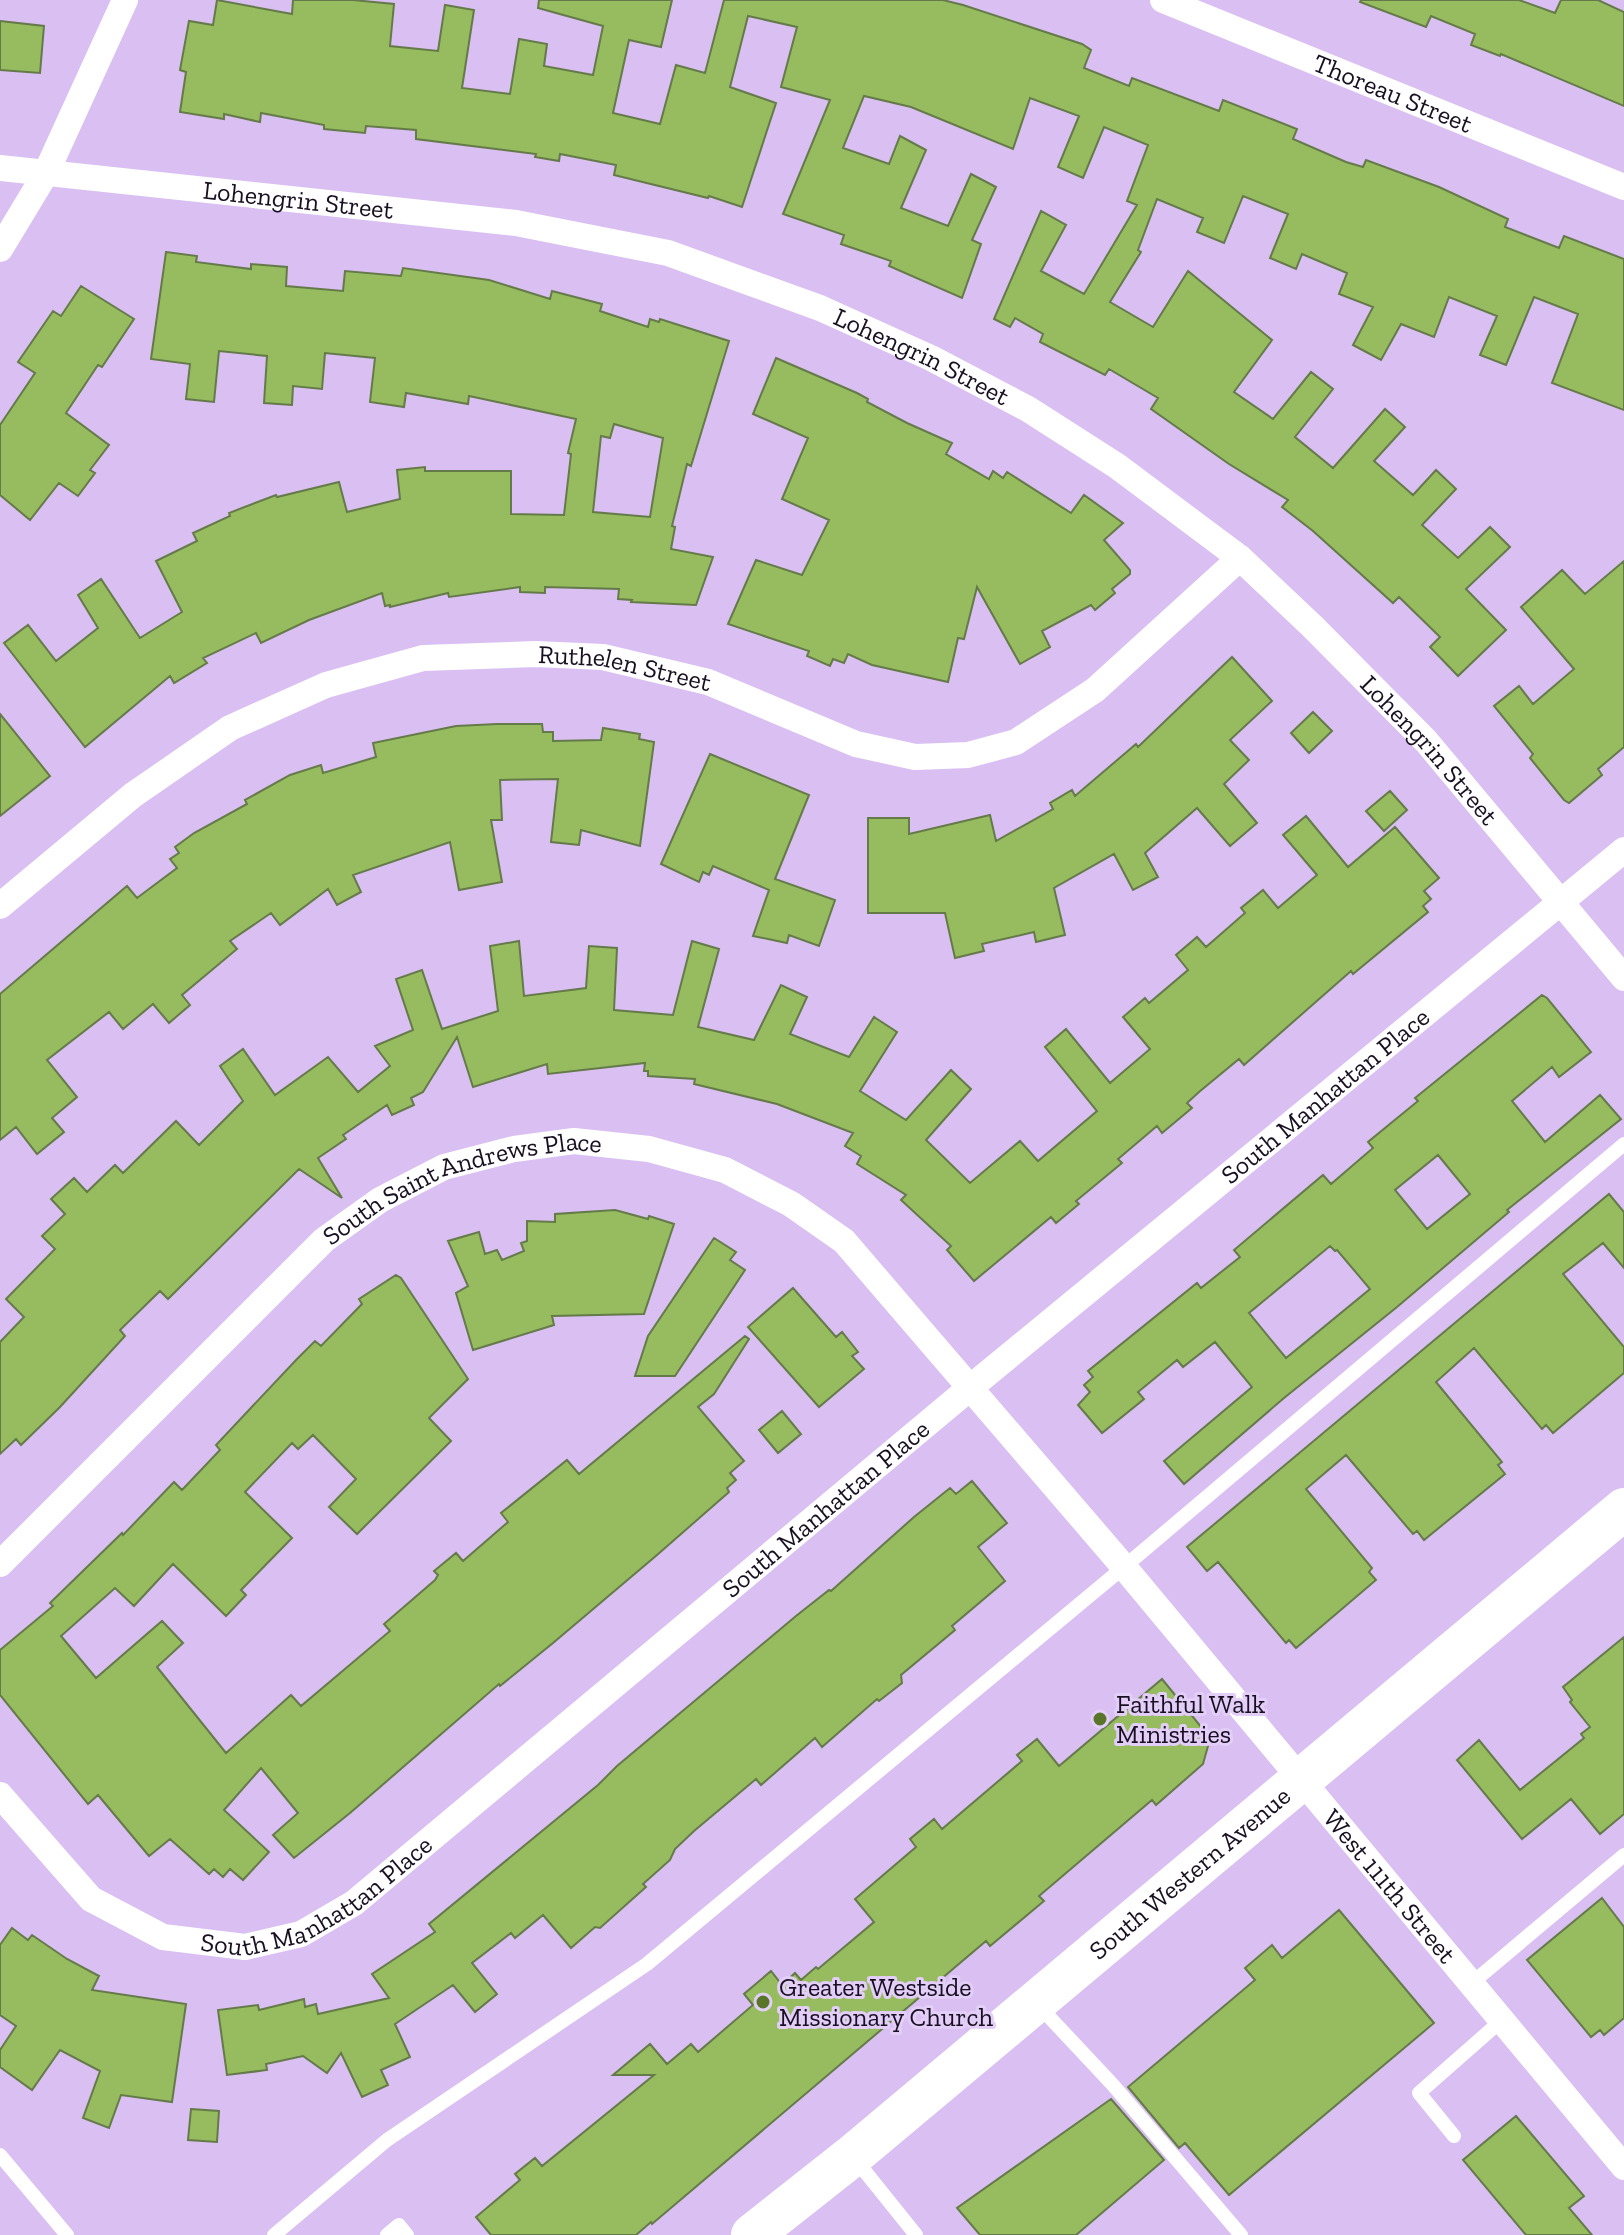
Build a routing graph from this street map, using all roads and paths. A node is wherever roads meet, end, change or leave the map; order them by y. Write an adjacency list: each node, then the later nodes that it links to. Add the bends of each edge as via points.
1 (125, 0): 4 (street)
2 (1163, 0): 5 (street, Thoreau Street)
3 (0, 168): 4 (street, Lohengrin Street)
4 (46, 173): 6 (street); 7 (street, Lohengrin Street, via 516,223 668,253 820,308 1014,401 1117,466)
5 (1624, 187)
6 (0, 249)
7 (1240, 558): 9 (street, Lohengrin Street, via 1426,741); 10 (street, Ruthelen Street, via 1095,690 1016,742 968,755 915,757 856,744 708,682 603,657 423,658 340,681 230,728 133,795)
8 (1624, 850): 9 (street, South Manhattan Place)
9 (1560, 903): 11 (street, Lohengrin Street); 13 (street, South Manhattan Place)
10 (0, 906)
11 (1624, 978)
12 (1624, 1144): 16 (lane)
13 (971, 1387): 15 (street, South Saint Andrews Place, via 844,1241 791,1204 725,1170 649,1149 574,1141 514,1149 444,1167 380,1200 324,1240); 16 (street, West 111th Street); 18 (street, South Manhattan Place, via 354,1903 301,1934 245,1947 163,1937 91,1899)
14 (1624, 1509): 17 (main road, South Western Avenue)
15 (0, 1564)
16 (1124, 1567): 17 (street, West 111th Street); 29 (lane, via 647,1964 387,2140)
17 (1301, 1780): 20 (street, West 111th Street); 21 (main road, South Western Avenue)
18 (0, 1795)
19 (1624, 1855): 20 (lane)
20 (1472, 1983): 22 (street, West 111th Street)
21 (1036, 2002): 26 (main road, South Western Avenue); 34 (lane)
22 (1502, 2020): 23 (lane, via 1419,2093); 24 (street, West 111th Street)
23 (1454, 2136)
24 (1615, 2136): 27 (street, West 111th Street)
25 (0, 2155): 28 (lane)
26 (852, 2156): 32 (main road, South Western Avenue); 33 (lane)
27 (1624, 2167)
28 (67, 2235)
29 (274, 2235)
30 (387, 2235): 31 (lane, via 399,2225)
31 (407, 2235)
32 (752, 2235)
33 (916, 2235)
34 (1241, 2235)

